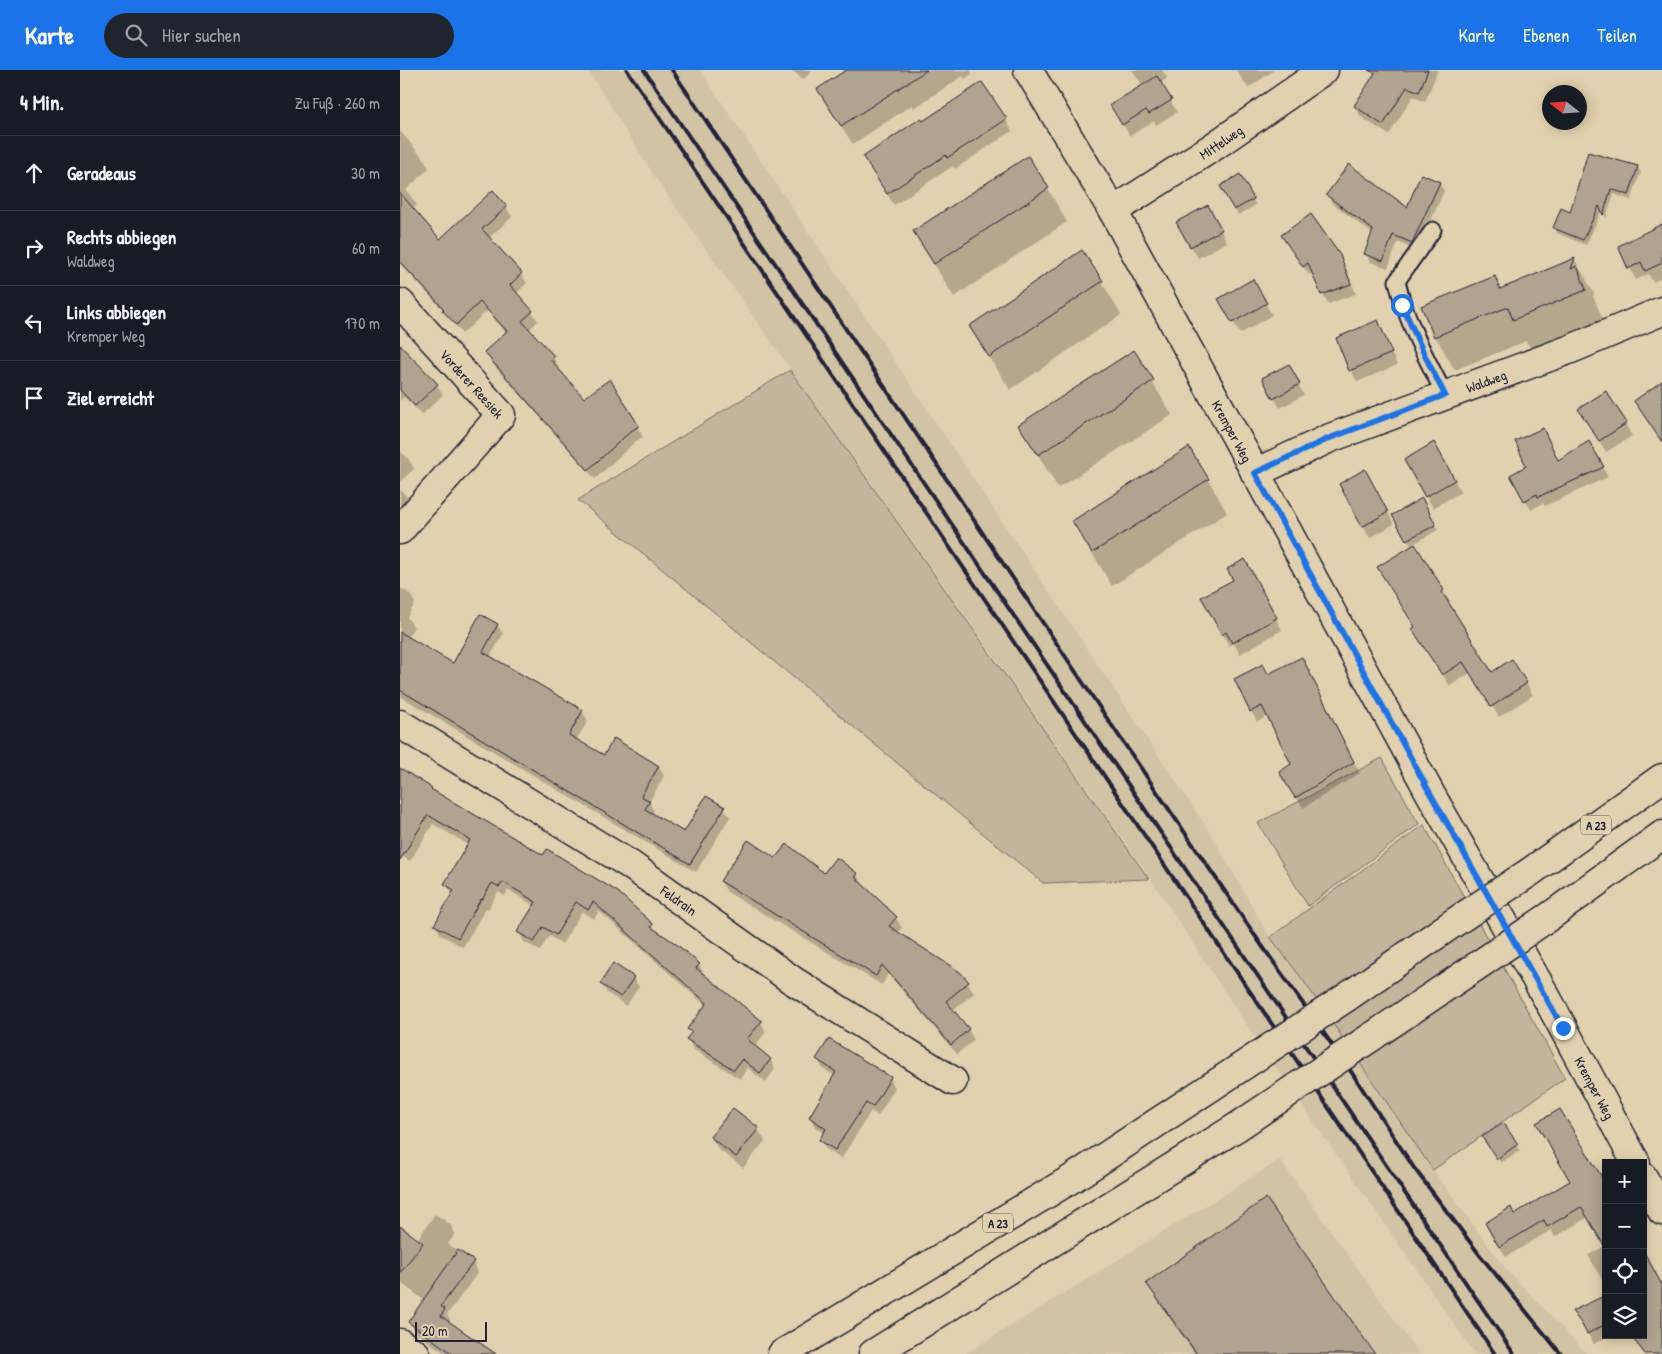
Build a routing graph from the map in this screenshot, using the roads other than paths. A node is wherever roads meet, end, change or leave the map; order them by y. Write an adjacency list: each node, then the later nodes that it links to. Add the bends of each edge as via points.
1 (1028, 70): 3 (main road, Kremper Weg)
2 (1324, 70): 3 (main road, Mittelweg)
3 (1113, 211): 8 (main road, Kremper Weg)
4 (1433, 230): 7 (lane, via 1397,281 1402,305)
5 (400, 303): 9 (main road, Vorderer Reesiek, via 502,415)
6 (1662, 311): 7 (main road, Waldweg)
7 (1445, 395): 8 (main road, Waldweg, via 1330,438)
8 (1255, 473): 14 (main road, Kremper Weg)
9 (400, 530)
10 (400, 724): 13 (main road, Feldrain, via 629,864 792,980)
11 (1662, 778): 19 (main road, A 23, bridge, via 1347,997 1072,1178)
12 (1662, 835): 20 (main road, bridge, via 1553,914 1237,1127)
13 (953, 1082)
14 (1634, 1159)
15 (1647, 1184): 16 (main road)
16 (1662, 1211)
17 (400, 1343): 18 (main road)
18 (416, 1354)
19 (782, 1354)
20 (873, 1354)

